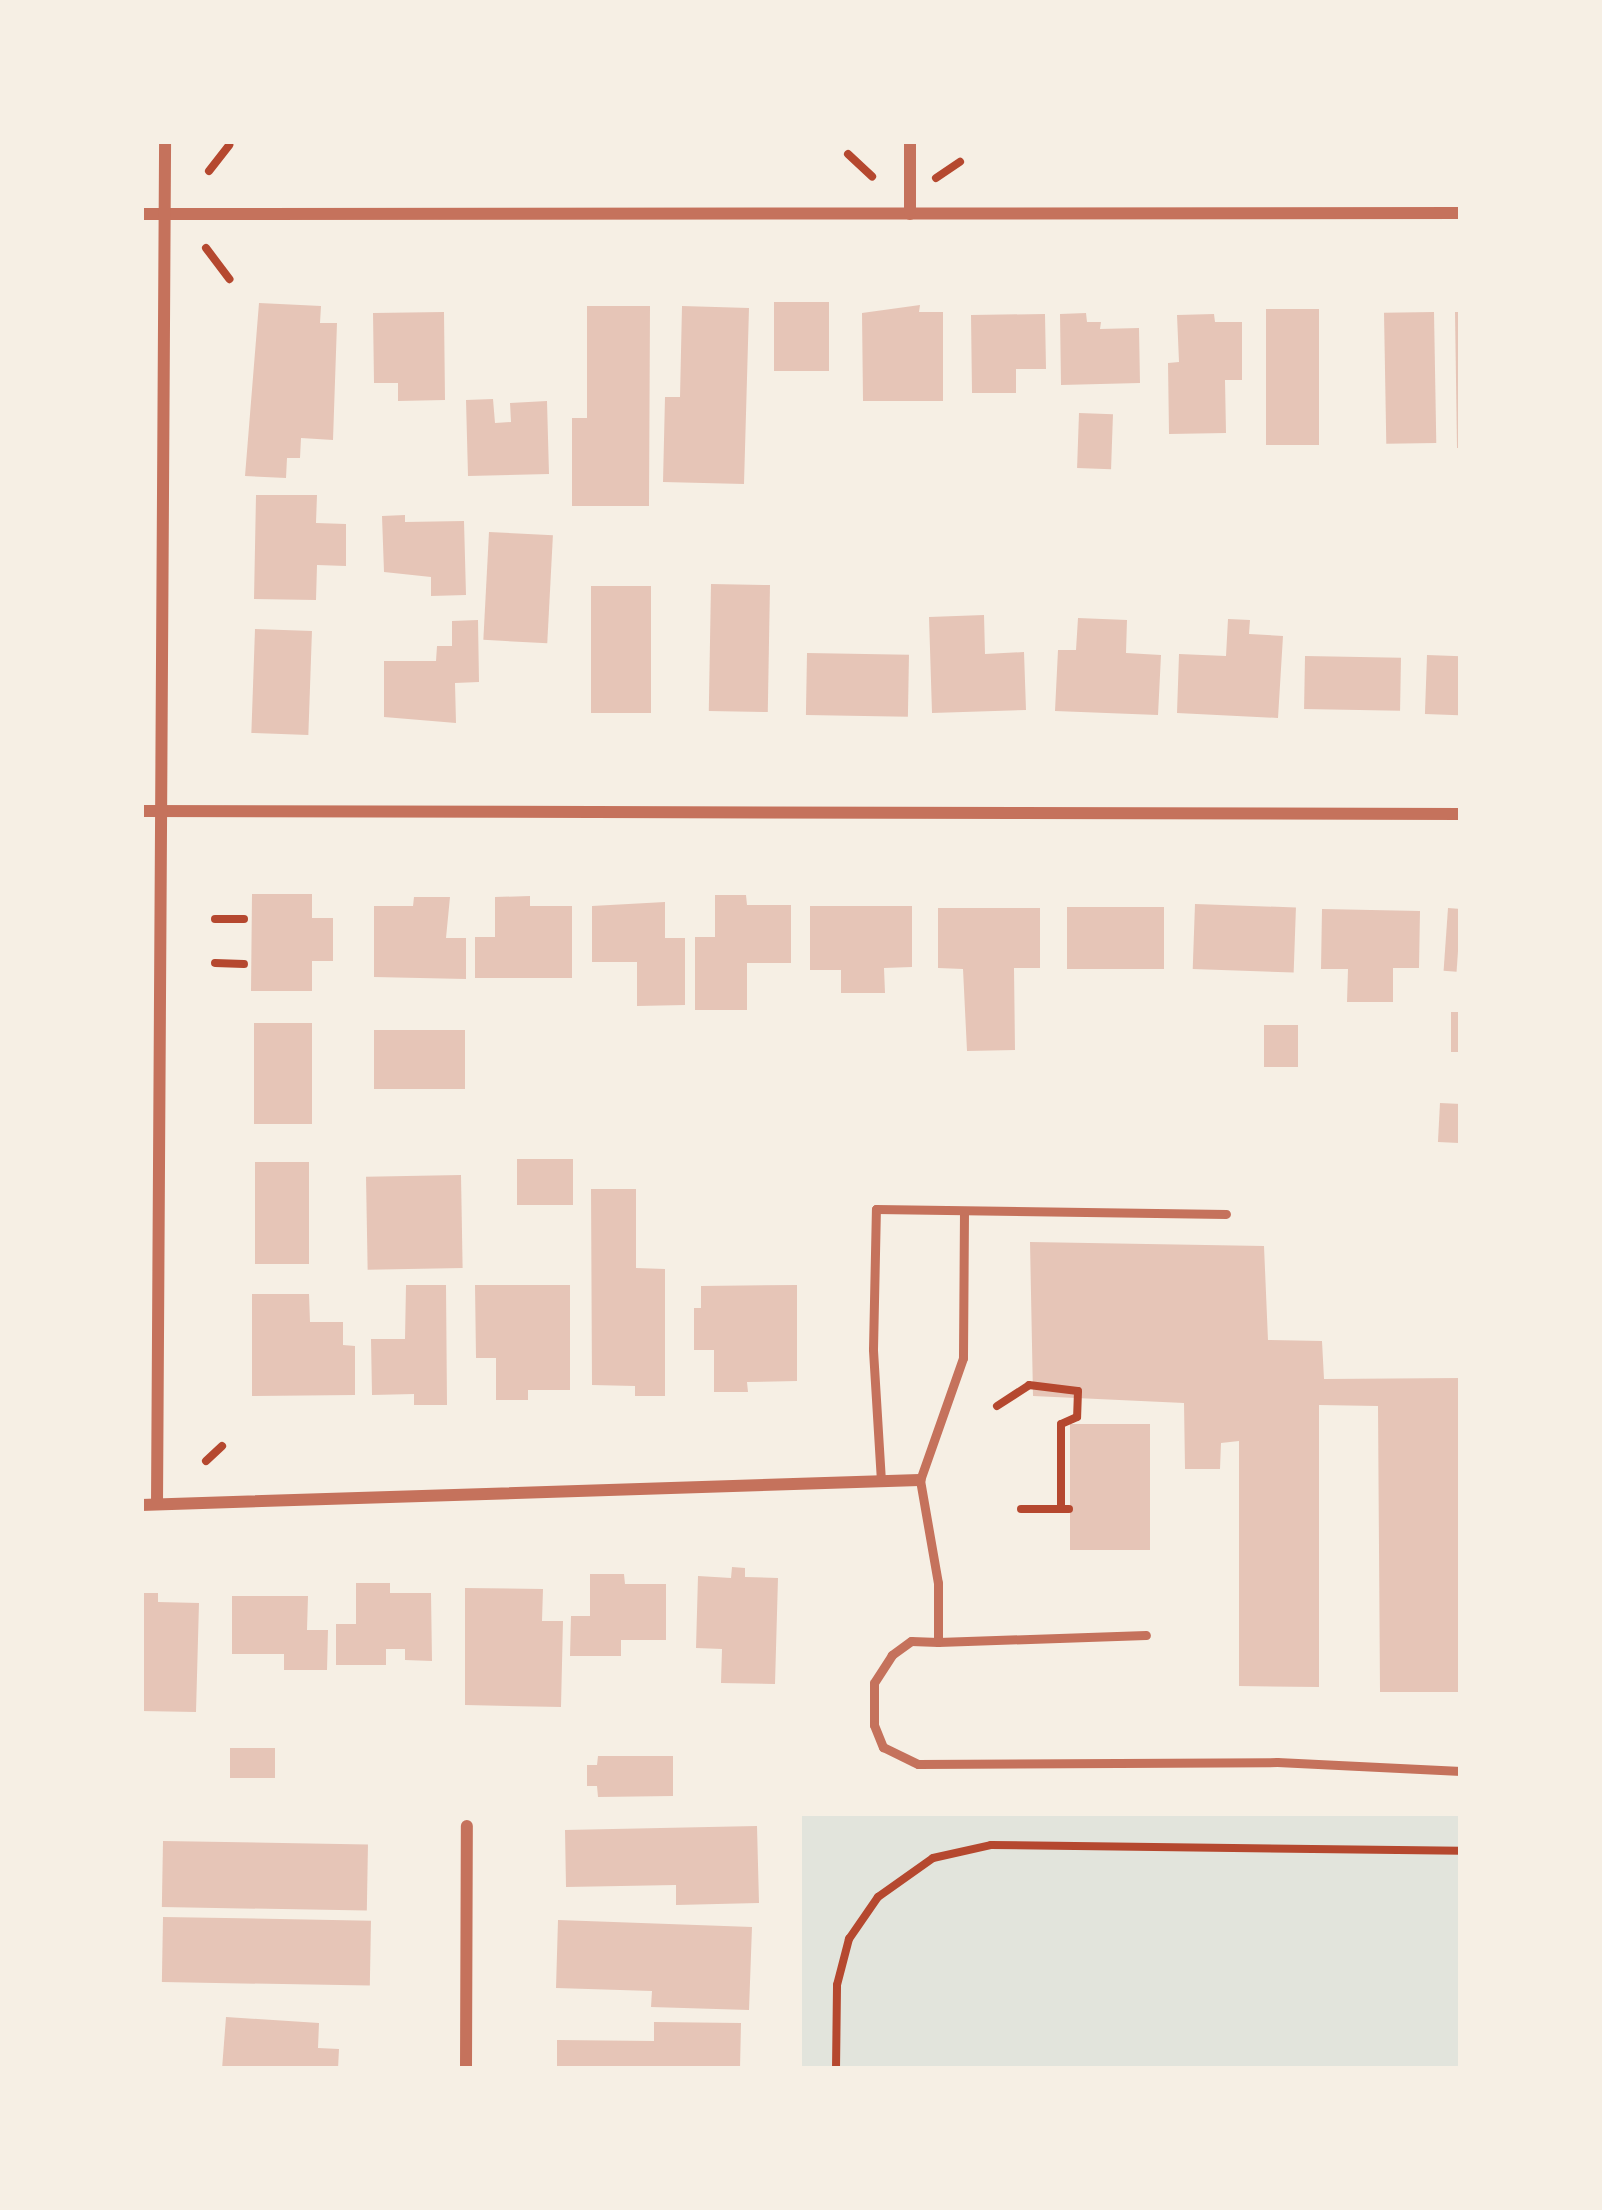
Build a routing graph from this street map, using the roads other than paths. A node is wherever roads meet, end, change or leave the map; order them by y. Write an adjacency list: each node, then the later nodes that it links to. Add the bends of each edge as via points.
1 (165, 141): 5 (street)
2 (910, 141): 6 (street)
3 (1461, 213): 6 (street)
4 (141, 214): 5 (street)
5 (164, 214): 6 (street); 8 (street)
6 (910, 214)
7 (141, 811): 8 (street)
8 (159, 811): 9 (street); 14 (street)
9 (1461, 814)
10 (964, 1212): 11 (lane); 12 (lane, via 876,1209); 13 (lane, via 963,1358)
11 (1226, 1214)
12 (881, 1480): 13 (street); 14 (street)
13 (920, 1480): 17 (lane, via 938,1583)
14 (158, 1504): 15 (street)
15 (141, 1505)
16 (1146, 1635): 17 (lane)
17 (938, 1642): 18 (lane, via 911,1642 892,1654 874,1683 883,1747 918,1764 1277,1762)
18 (1461, 1771)
19 (467, 1826): 20 (street)
20 (466, 2069)

